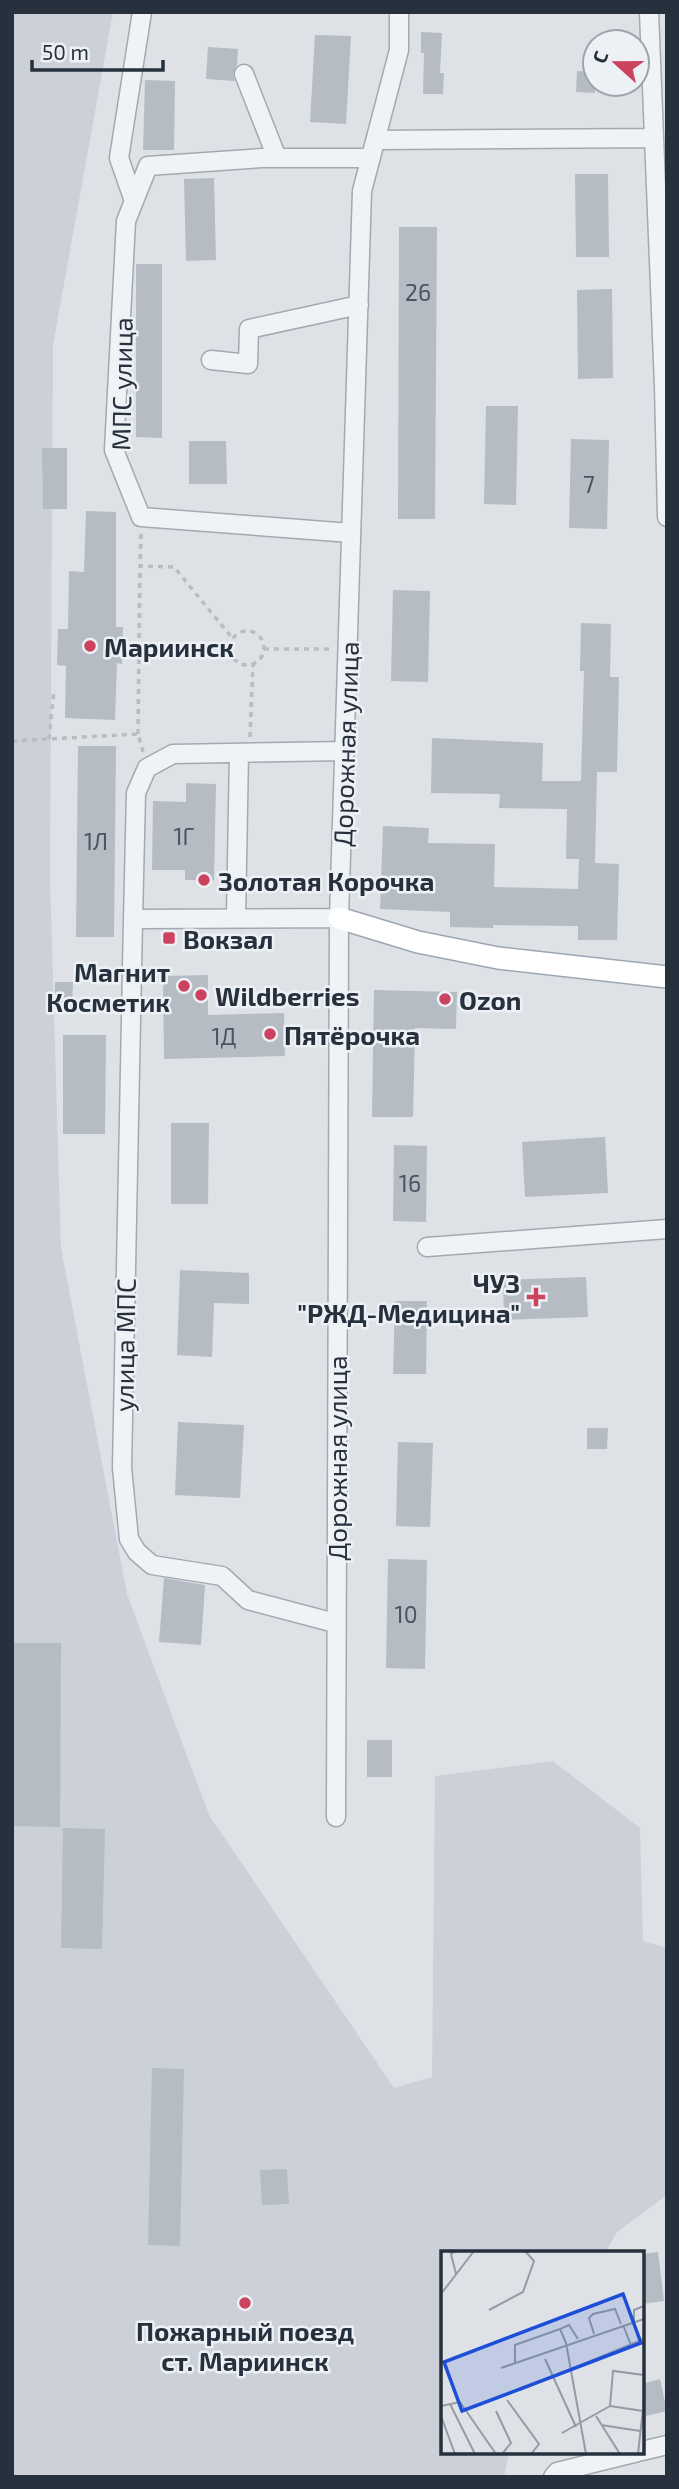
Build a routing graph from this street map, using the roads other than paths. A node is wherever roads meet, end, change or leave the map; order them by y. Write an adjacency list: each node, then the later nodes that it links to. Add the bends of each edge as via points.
1 (142, 12): 9 (street, via 119,158)
2 (399, 12): 6 (street, Дорожная улица, via 399,50)
3 (649, 12): 5 (street)
4 (244, 74): 7 (street)
5 (654, 138): 6 (street); 12 (street)
6 (377, 140): 8 (street, Дорожная улица)
7 (277, 158): 8 (street); 9 (street, МПС улица, via 148,166)
8 (371, 158): 10 (street, Дорожная улица, via 362,191)
9 (134, 201): 13 (street, МПС улица, via 126,221 114,450 141,517)
10 (359, 305): 11 (street, via 249,329 248,364); 13 (street, Дорожная улица)
11 (211, 360)
12 (667, 517)
13 (351, 533): 14 (street, Дорожная улица)
14 (344, 751): 15 (street); 16 (street, Дорожная улица)
15 (244, 753): 17 (street, улица МПС, via 173,754 147,768 136,793); 18 (street)
16 (339, 918): 18 (street); 19 (main road, via 418,942 498,958); 22 (street, Дорожная улица)
17 (133, 919): 18 (street); 22 (street, улица МПС, via 122,1468 129,1539 152,1565 222,1576 248,1600)
18 (236, 919)
19 (667, 977)
20 (667, 1229): 21 (street)
21 (426, 1247)
22 (335, 1623): 23 (street, Дорожная улица)
23 (336, 1817)
24 (667, 2445): 25 (street)
25 (644, 2451)
26 (632, 2454): 27 (street)
27 (555, 2474)

